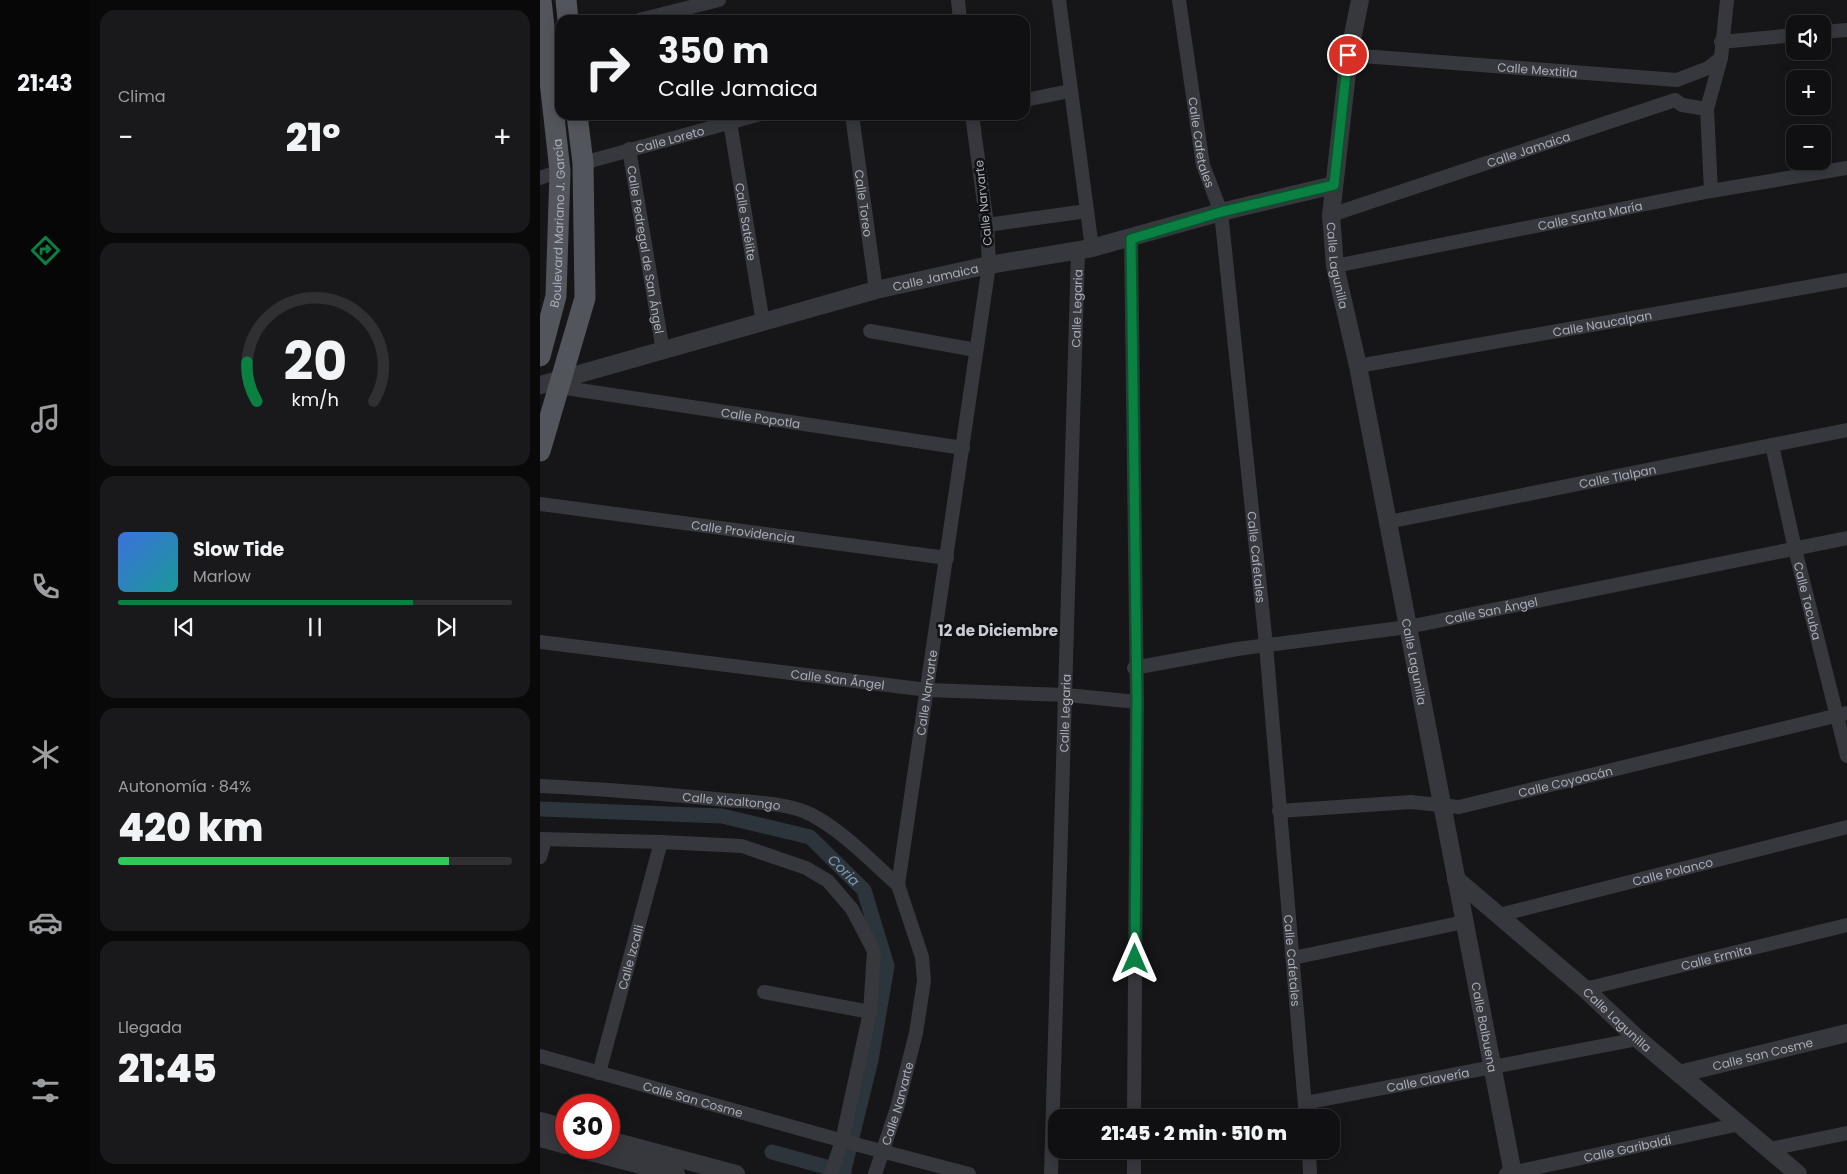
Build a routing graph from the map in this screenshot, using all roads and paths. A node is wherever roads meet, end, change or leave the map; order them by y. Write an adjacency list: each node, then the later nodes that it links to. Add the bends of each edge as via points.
1 (540, 0): 15 (main road, Boulevard Mariano J. García)
2 (566, 0): 9 (main road)
3 (719, 0): 10 (street)
4 (958, 0): 11 (street)
5 (1059, 0): 20 (street, Calle Legaria)
6 (1179, 0): 37 (street, Calle Cafetales, via 1203,164)
7 (1360, 0): 17 (street, Calle Lagunilla)
8 (1727, 0): 16 (street)
9 (568, 15)
10 (659, 15)
11 (960, 15)
12 (1847, 30): 13 (street)
13 (1831, 31)
14 (1786, 36): 16 (street)
15 (543, 39): 32 (main road, Boulevard Mariano J. García)
16 (1721, 42): 18 (street)
17 (1348, 55): 19 (street, Calle Mextitla); 34 (street, Calle Lagunilla)
18 (1721, 58): 19 (street, Calle Mextitla, via 1708,68); 23 (street)
19 (1677, 80): 22 (street, via 1671,88)
20 (1070, 91): 21 (street); 36 (street, Calle Legaria)
21 (1030, 99)
22 (1675, 100): 23 (street, via 1682,105); 38 (street, Calle Jamaica)
23 (1707, 109): 35 (street)
24 (579, 120): 30 (main road, Boulevard Mariano J. García)
25 (738, 120): 28 (street, Calle Loreto)
26 (853, 120): 45 (street, Calle Toreo)
27 (973, 120): 39 (street, Calle Narvarte)
28 (730, 122): 29 (street, Calle Loreto); 46 (street, Calle Satélite)
29 (630, 150): 30 (street, Calle Loreto); 49 (street, Calle Pedregal de San Ángel)
30 (583, 164): 52 (main road, Boulevard Mariano J. García, via 585,298)
31 (1847, 168): 35 (street, Calle Santa María)
32 (560, 172): 33 (street); 50 (main road, Boulevard Mariano J. García, via 556,296)
33 (540, 178)
34 (1334, 185): 37 (street, Calle Jamaica); 38 (street, Calle Lagunilla)
35 (1711, 191): 43 (street, Calle Santa María)
36 (1087, 211): 39 (street); 41 (street, Calle Legaria)
37 (1221, 212): 40 (street, Calle Jamaica); 64 (street, Calle Cafetales)
38 (1331, 216): 43 (street, Calle Lagunilla)
39 (987, 225): 42 (street, Calle Narvarte)
40 (1131, 239): 41 (street, Calle Jamaica); 65 (street)
41 (1085, 250): 42 (street, Calle Jamaica); 67 (street, Calle Legaria)
42 (989, 265): 45 (street, Calle Jamaica); 48 (street, Calle Narvarte)
43 (1335, 266): 51 (street, Calle Lagunilla)
44 (1847, 280): 51 (street, Calle Naucalpan)
45 (876, 290): 46 (street, Calle Jamaica)
46 (762, 323): 49 (street, Calle Jamaica)
47 (870, 331): 48 (street)
48 (976, 350): 55 (street, Calle Narvarte)
49 (663, 351): 52 (street, Calle Jamaica)
50 (540, 356)
51 (1358, 366): 58 (street, Calle Lagunilla)
52 (554, 383): 55 (street, Calle Popotla); 56 (main road, Boulevard Mariano J. García)
53 (1847, 430): 54 (street, Calle Tlalpan)
54 (1772, 445): 58 (street, Calle Tlalpan); 60 (street, Calle Tacuba)
55 (962, 448): 61 (street, Calle Narvarte)
56 (540, 451)
57 (540, 504): 61 (street, Calle Providencia)
58 (1388, 522): 62 (street, Calle Lagunilla)
59 (1847, 538): 60 (street, Calle San Ángel)
60 (1795, 549): 62 (street, Calle San Ángel); 69 (street, Calle Tacuba)
61 (947, 558): 66 (street, Calle Narvarte)
62 (1408, 627): 64 (street, Calle San Ángel); 72 (street, Calle Lagunilla)
63 (540, 642): 66 (street, Calle San Ángel)
64 (1266, 646): 65 (street, Calle San Ángel); 73 (street, Calle Cafetales)
65 (1134, 668): 68 (street)
66 (928, 690): 67 (street, Calle San Ángel); 79 (street, Calle Narvarte)
67 (1066, 695): 68 (street, Calle San Ángel); 114 (street, Calle Legaria)
68 (1137, 702): 93 (street)
69 (1842, 714): 70 (street, Calle Tacuba); 72 (street, Calle Coyoacán, via 1459,807)
70 (1847, 756)
71 (540, 786): 79 (street, Calle Xicaltongo, via 629,790 797,810 811,814 844,837)
72 (1442, 806): 73 (street, Calle Coyoacán, via 1411,802); 78 (street, Calle Lagunilla)
73 (1280, 811): 83 (street, Calle Cafetales)
74 (1847, 826): 80 (street, Calle Polanco)
75 (542, 840): 76 (street); 77 (street)
76 (661, 842): 86 (street, via 742,846 806,868 828,881 852,909 874,951); 91 (street, Calle Izcalli)
77 (540, 858)
78 (1456, 879): 80 (street, Calle Lagunilla); 81 (street, Calle Balbuena)
79 (898, 885): 105 (street, Calle Narvarte, via 922,957 924,981 916,1033 897,1108)
80 (1499, 915): 84 (street, Calle Lagunilla)
81 (1464, 922): 83 (street); 90 (street, Calle Balbuena)
82 (1847, 925): 84 (street, Calle Ermita)
83 (1293, 958): 94 (street, Calle Cafetales)
84 (1585, 989): 88 (street, Calle Lagunilla)
85 (764, 992): 86 (street)
86 (870, 1012): 103 (street)
87 (1847, 1033): 92 (street, Calle San Cosme)
88 (1638, 1039): 90 (street, Calle Clavería); 92 (street, Calle Lagunilla)
89 (540, 1056): 91 (street, Calle San Cosme)
90 (1493, 1069): 95 (street, Calle Clavería); 117 (street, Calle Balbuena)
91 (599, 1073): 103 (street, Calle San Cosme)
92 (1680, 1074): 97 (street, Calle Lagunilla)
93 (1134, 1109)
94 (1306, 1109)
95 (1311, 1109)
96 (540, 1121): 98 (street)
97 (1740, 1124): 104 (street, Calle Lagunilla); 117 (street, Calle Garibaldi)
98 (555, 1125)
99 (1847, 1133): 104 (street)
100 (540, 1138): 101 (street)
101 (555, 1142)
102 (620, 1143): 110 (street)
103 (843, 1144): 105 (street); 111 (street)
104 (1770, 1149): 118 (street, Calle Lagunilla)
105 (880, 1154): 112 (street, Calle Narvarte); 113 (street)
106 (618, 1159): 109 (street)
107 (1134, 1159): 115 (street)
108 (1309, 1159): 116 (street)
109 (676, 1174)
110 (736, 1174)
111 (831, 1174)
112 (875, 1174)
113 (969, 1174)
114 (1051, 1174)
115 (1134, 1174)
116 (1310, 1174)
117 (1511, 1174)
118 (1798, 1174)

